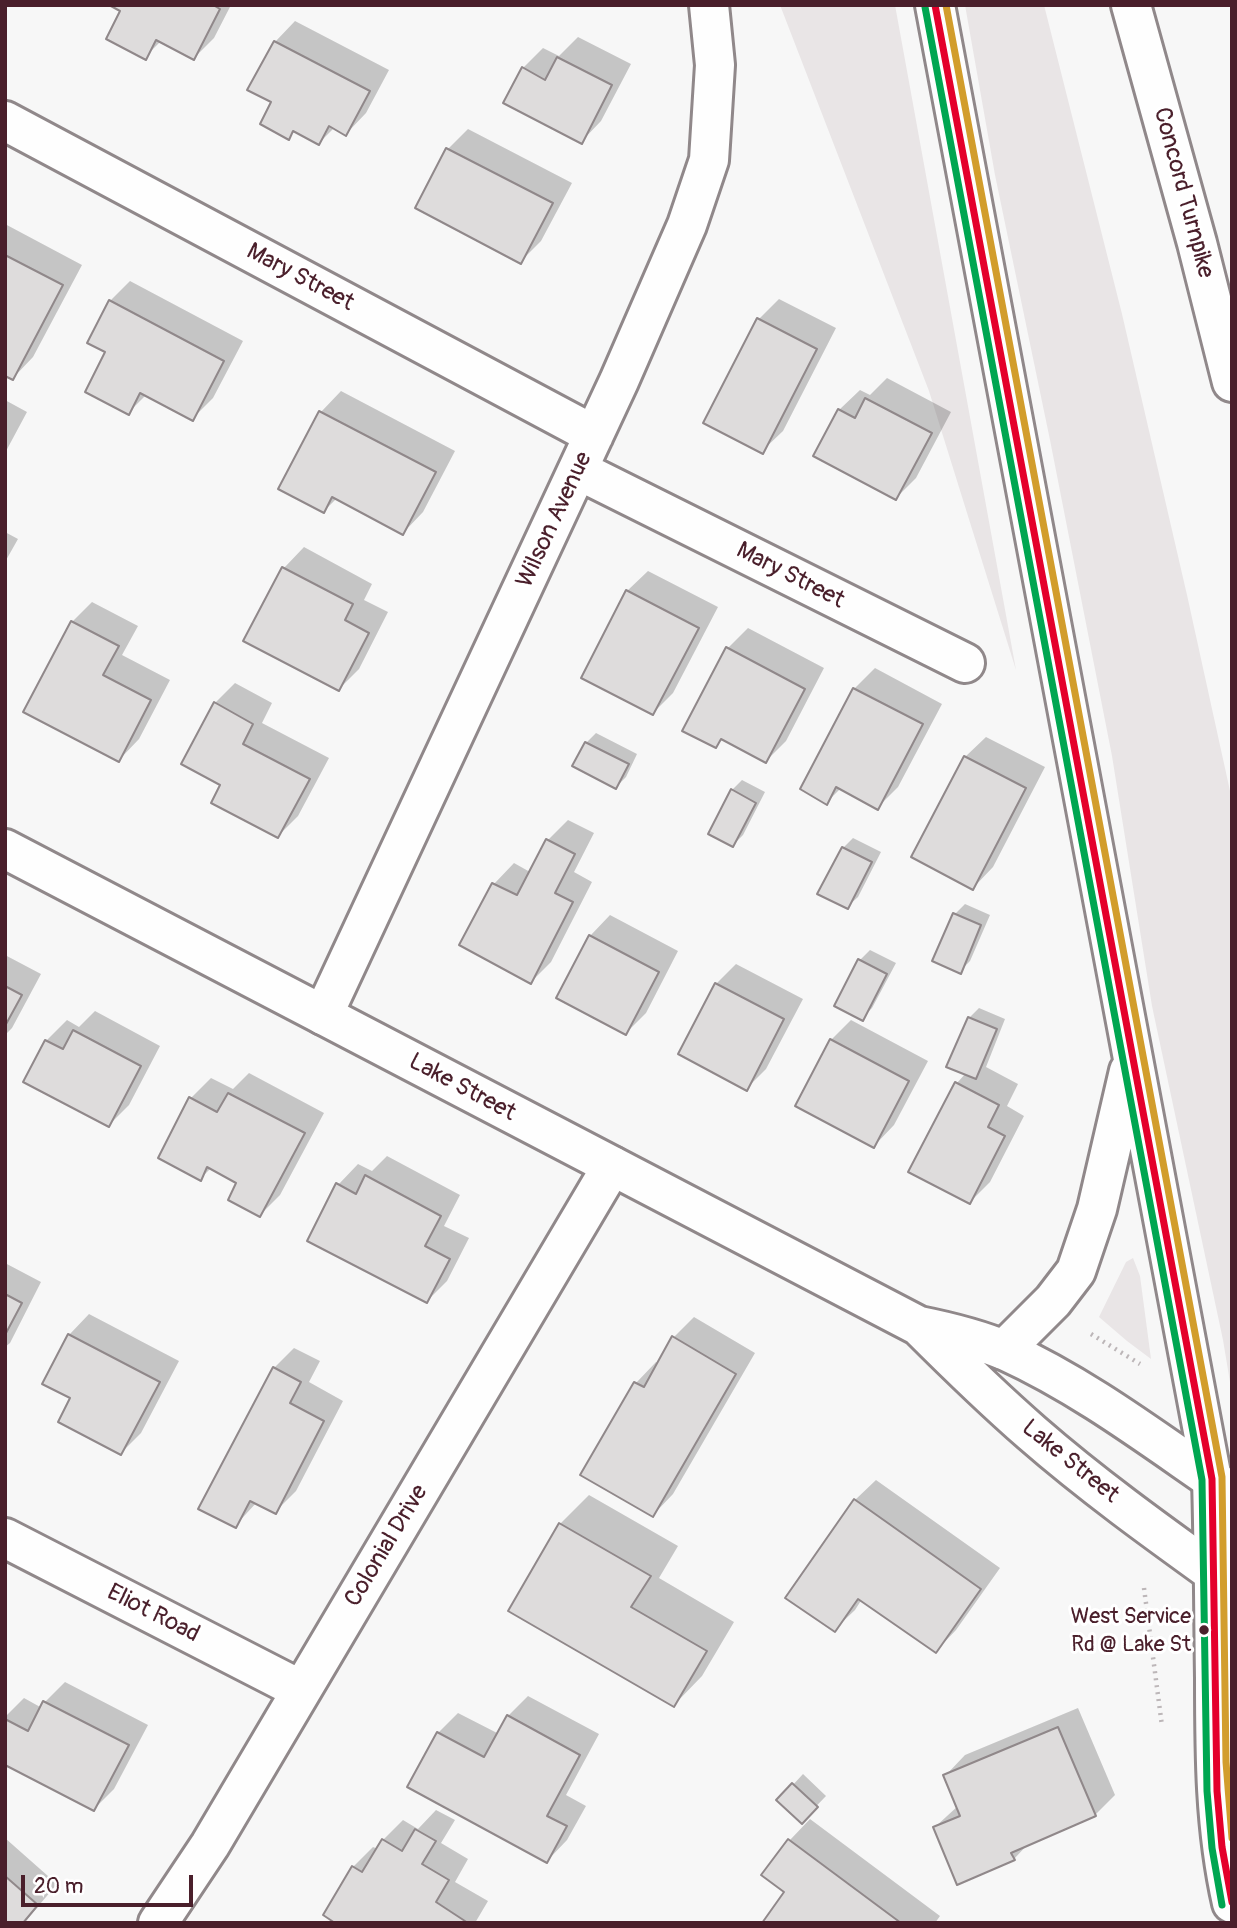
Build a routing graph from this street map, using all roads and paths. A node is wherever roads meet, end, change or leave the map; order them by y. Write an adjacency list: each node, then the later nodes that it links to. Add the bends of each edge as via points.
1 (709, 5): 6 (main road, Wilson Avenue, via 715,65 709,160 687,225)
2 (935, 5): 11 (main road)
3 (1131, 5): 5 (main road, Concord Turnpike)
4 (5, 121): 6 (main road, Mary Street)
5 (1232, 382)
6 (594, 435): 7 (main road, Wilson Avenue)
7 (578, 470): 8 (main road, Mary Street); 10 (main road, Wilson Avenue)
8 (965, 663)
9 (5, 849): 10 (main road, Lake Street)
10 (323, 1015): 12 (main road, Lake Street)
11 (1133, 1055): 15 (main road, via 1097,1209 1076,1270 1053,1301); 17 (main road)
12 (612, 1166): 13 (main road, Lake Street); 20 (main road, Colonial Drive)
13 (919, 1326): 15 (main road, Lake Street); 19 (main road, Lake Street, via 1033,1434)
14 (1088, 1332): 16 (path)
15 (1004, 1350): 17 (main road, Lake Street, via 1057,1376)
16 (1146, 1368)
17 (1222, 1486): 19 (main road)
18 (5, 1538): 20 (main road, Eliot Road)
19 (1224, 1580): 21 (main road, via 1215,1762 1219,1829)
20 (301, 1690): 22 (main road, Colonial Drive, via 210,1845)
21 (1232, 1903)
22 (158, 1923)

